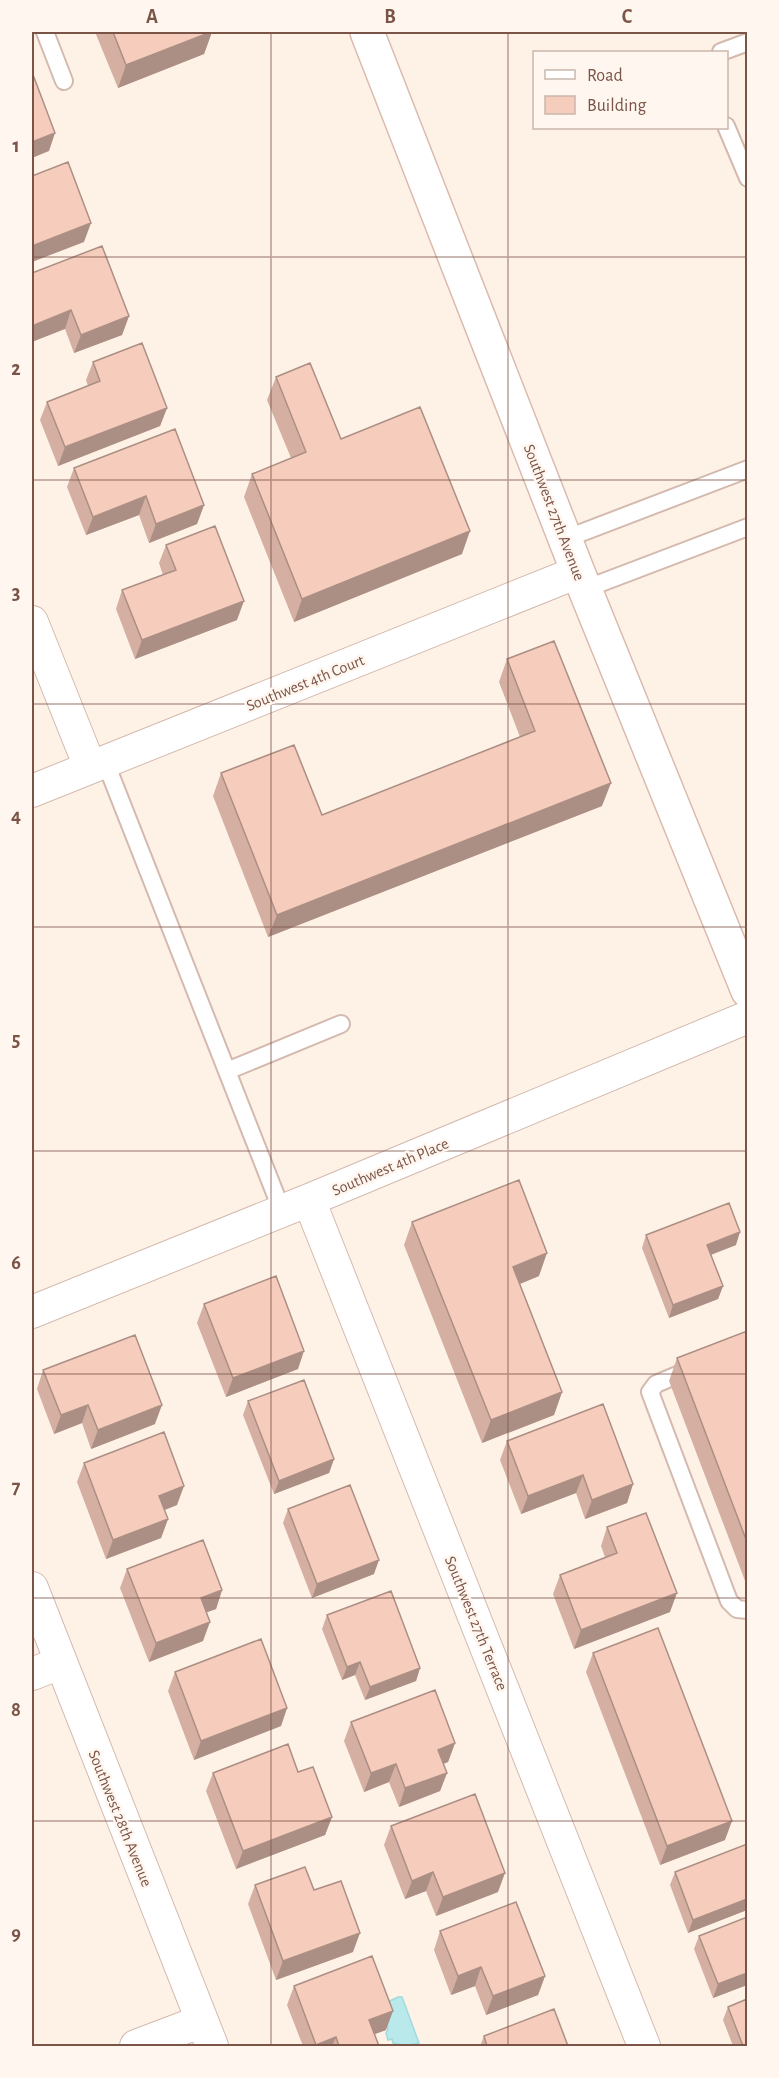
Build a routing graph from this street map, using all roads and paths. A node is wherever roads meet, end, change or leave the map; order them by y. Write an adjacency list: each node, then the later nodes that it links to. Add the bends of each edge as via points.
1 (45, 32): 5 (lane)
2 (367, 32): 10 (street, Southwest 27th Avenue)
3 (747, 42): 4 (lane)
4 (724, 51)
5 (64, 81)
6 (727, 129): 7 (lane)
7 (747, 178)
8 (747, 469): 10 (lane)
9 (747, 527): 11 (lane)
10 (565, 539): 11 (street, Southwest 27th Avenue)
11 (581, 581): 13 (street, Southwest 4th Court); 15 (street, Southwest 27th Avenue)
12 (32, 622): 13 (street)
13 (97, 764): 14 (street, Southwest 4th Court); 18 (lane)
14 (32, 791)
15 (747, 991)
16 (747, 1017): 19 (street, Southwest 4th Place)
17 (340, 1024): 18 (lane)
18 (227, 1071): 19 (lane)
19 (296, 1205): 20 (street, Southwest 4th Place); 27 (street, Southwest 27th Terrace)
20 (32, 1312)
21 (707, 1362): 23 (lane, via 656,1384 650,1392 729,1601 737,1609)
22 (32, 1588): 24 (street, Southwest 28th Avenue)
23 (747, 1610)
24 (46, 1669): 25 (street, Southwest 28th Avenue)
25 (207, 2034): 26 (street)
26 (136, 2046)
27 (644, 2046)

